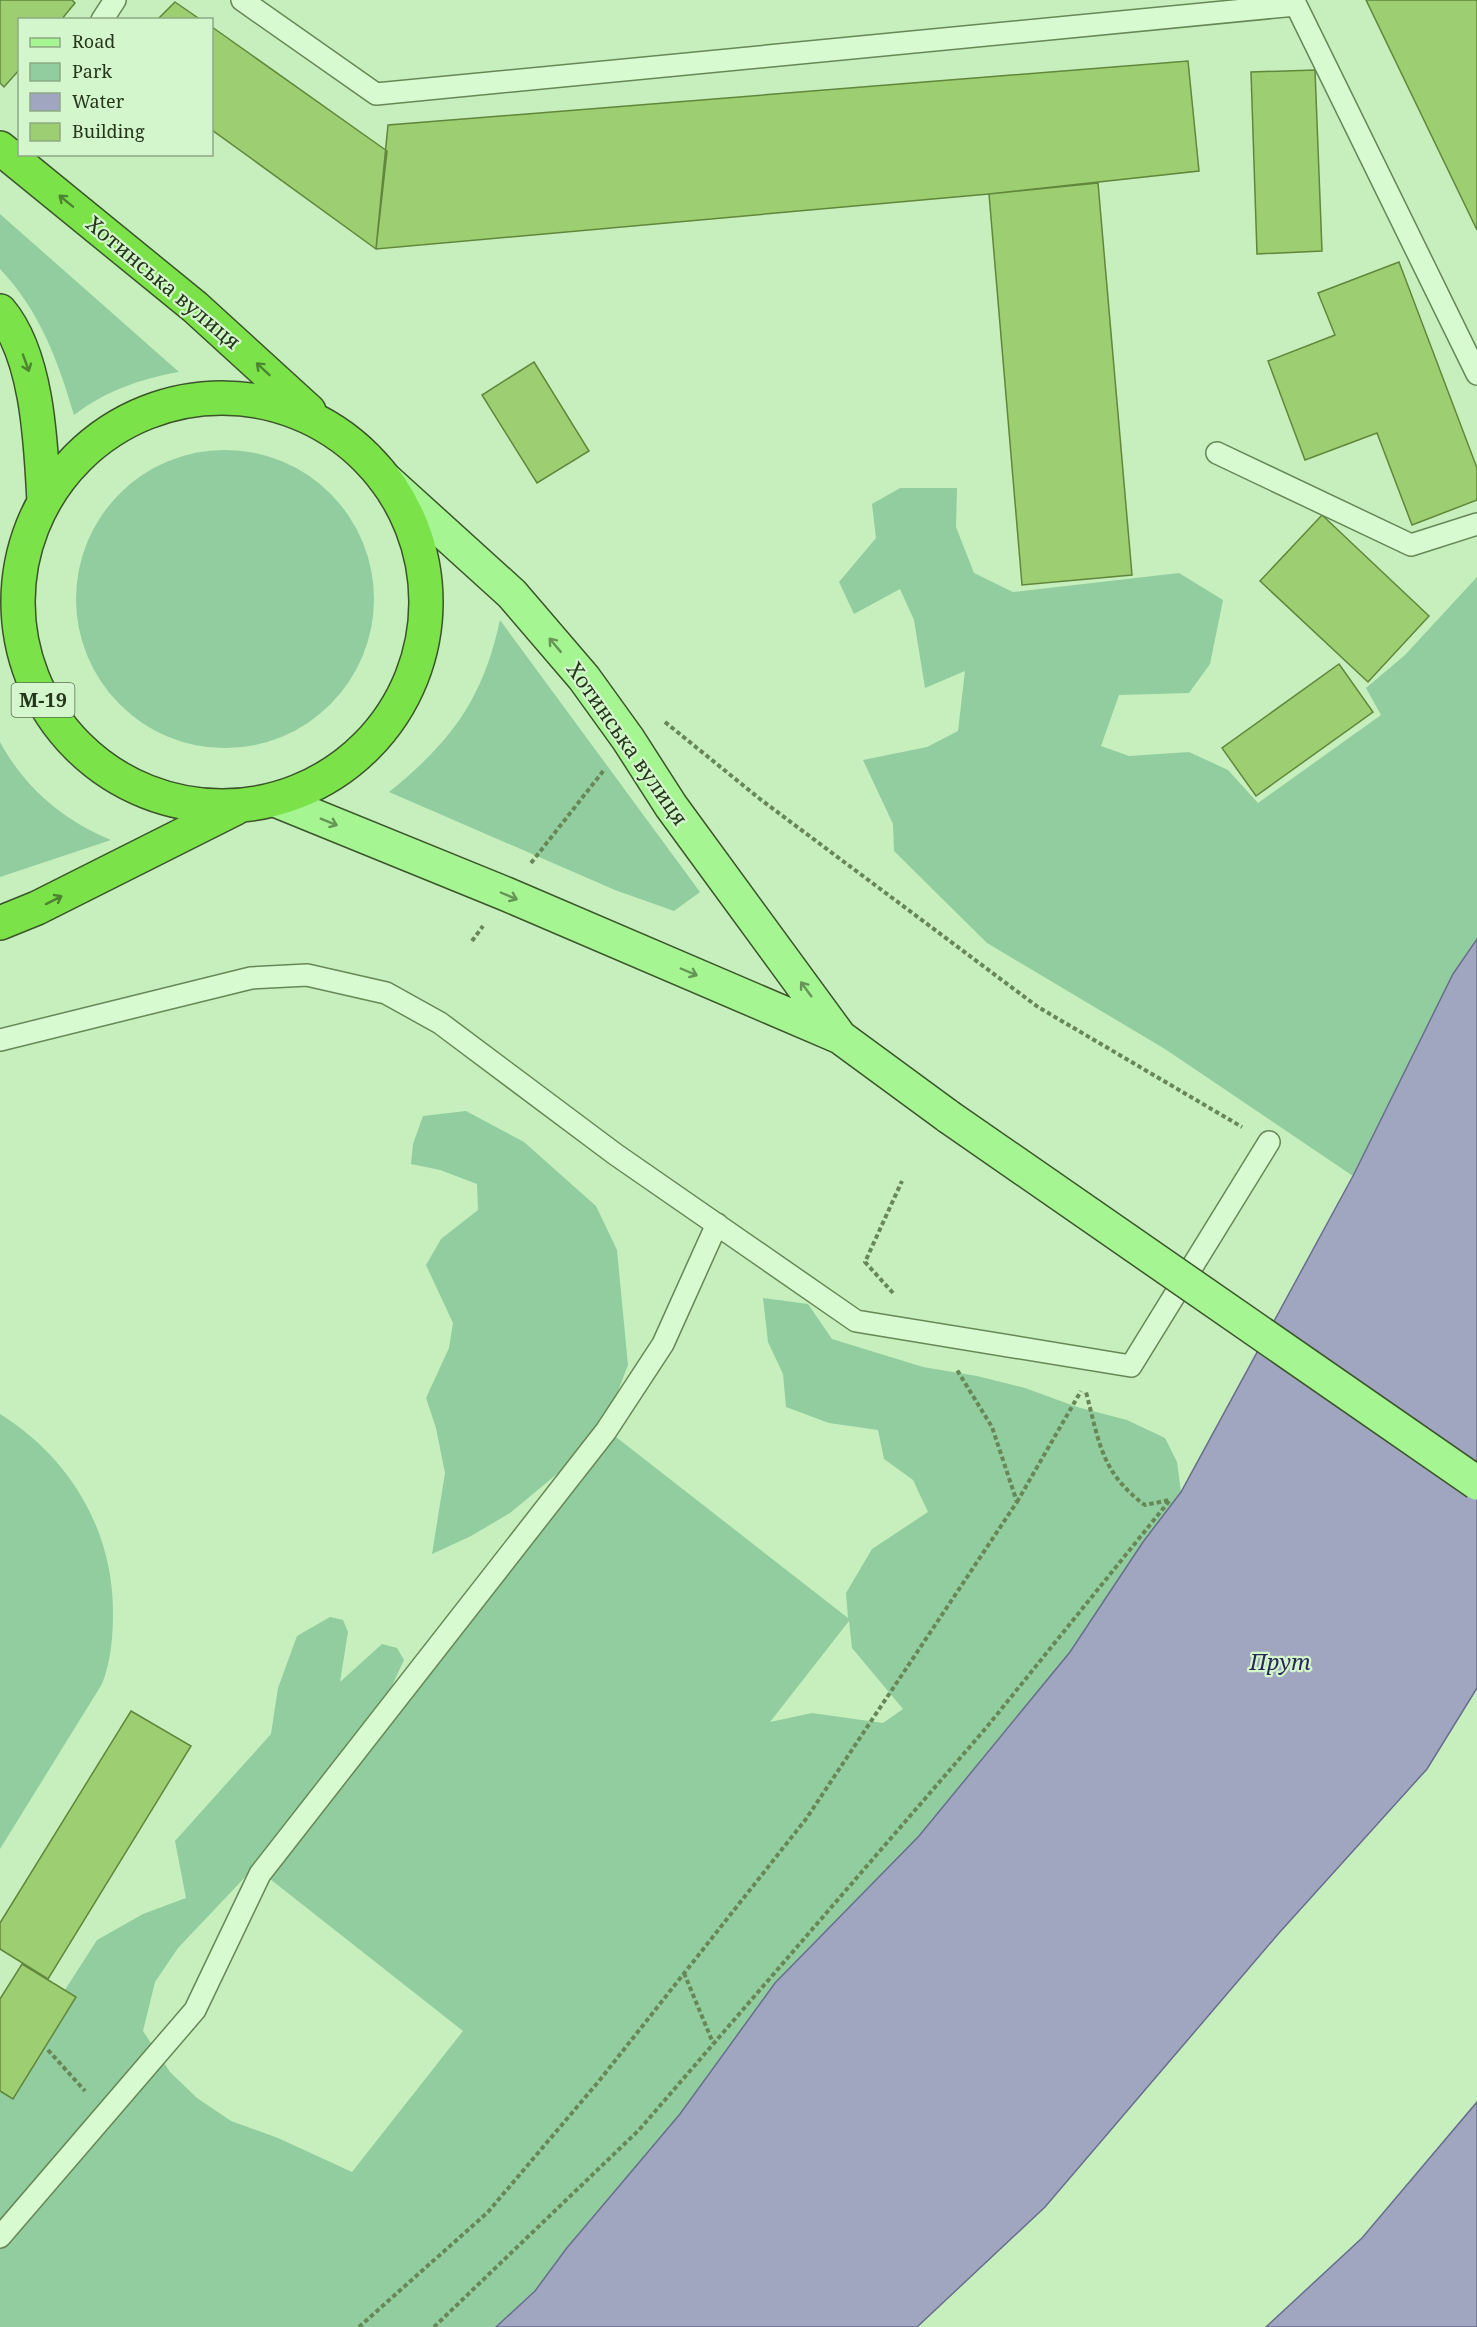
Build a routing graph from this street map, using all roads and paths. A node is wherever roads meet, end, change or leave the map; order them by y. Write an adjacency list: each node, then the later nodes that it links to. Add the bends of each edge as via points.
1 (115, 0): 4 (lane)
2 (242, 0): 3 (lane, via 376,94)
3 (1295, 2): 7 (lane)
4 (103, 18)
5 (11, 151): 8 (highway, Хотинська вулиця / М-19, one-way to 5, via 195,307)
6 (0, 311): 11 (highway, М-19, one-way to 11, via 28,366 39,422)
7 (1477, 374)
8 (321, 423): 10 (highway, М-19, via 356,447); 11 (highway, М-19, via 295,411 238,398 210,398 153,410 101,437 79,456)
9 (1217, 453): 12 (lane, via 1411,545)
10 (384, 478): 15 (main road, Хотинська вулиця, one-way to 10, via 584,678 512,594); 16 (highway, М-19, via 402,504 423,562 426,623 420,654 395,710 355,757 331,776)
11 (44, 502): 13 (highway, М-19)
12 (1477, 524)
13 (23, 554): 14 (highway, М-19); 17 (highway, М-19, via 18,624 25,659 37,692 79,749 106,772 169,801 204,807)
14 (0, 589)
15 (628, 739): 18 (path); 21 (main road, Хотинська вулиця, one-way to 15, via 671,806); 23 (path, via 651,710 760,799 1038,1007)
16 (274, 800): 17 (highway, М-19); 18 (main road, Хотинська вулиця, one-way to 18)
17 (240, 806): 19 (highway, М-19, one-way to 17)
18 (506, 894): 20 (path); 21 (main road, Хотинська вулиця, one-way to 21)
19 (0, 923)
20 (472, 941)
21 (840, 1037): 28 (main road, Хотинська вулиця, bridge, via 949,1117)
22 (0, 1040): 25 (lane, via 252,978 307,975 386,993 440,1023 615,1154)
23 (1269, 1142): 25 (lane, via 1131,1366 856,1321)
24 (902, 1181): 26 (path, via 865,1262)
25 (717, 1224): 33 (lane, via 663,1344 606,1431 260,1874 195,2010)
26 (895, 1296)
27 (954, 1364): 29 (path, via 992,1427)
28 (1477, 1483)
29 (1017, 1502): 30 (path, via 806,1819); 31 (path, via 1084,1385 1105,1461 1125,1490 1145,1505 1170,1500 986,1728)
30 (684, 1972): 31 (path); 35 (path, via 599,2081 488,2212)
31 (713, 2043): 36 (path, via 639,2130)
32 (48, 2050): 33 (path)
33 (106, 2114): 34 (lane)
34 (0, 2237)
35 (359, 2327)
36 (435, 2327)

